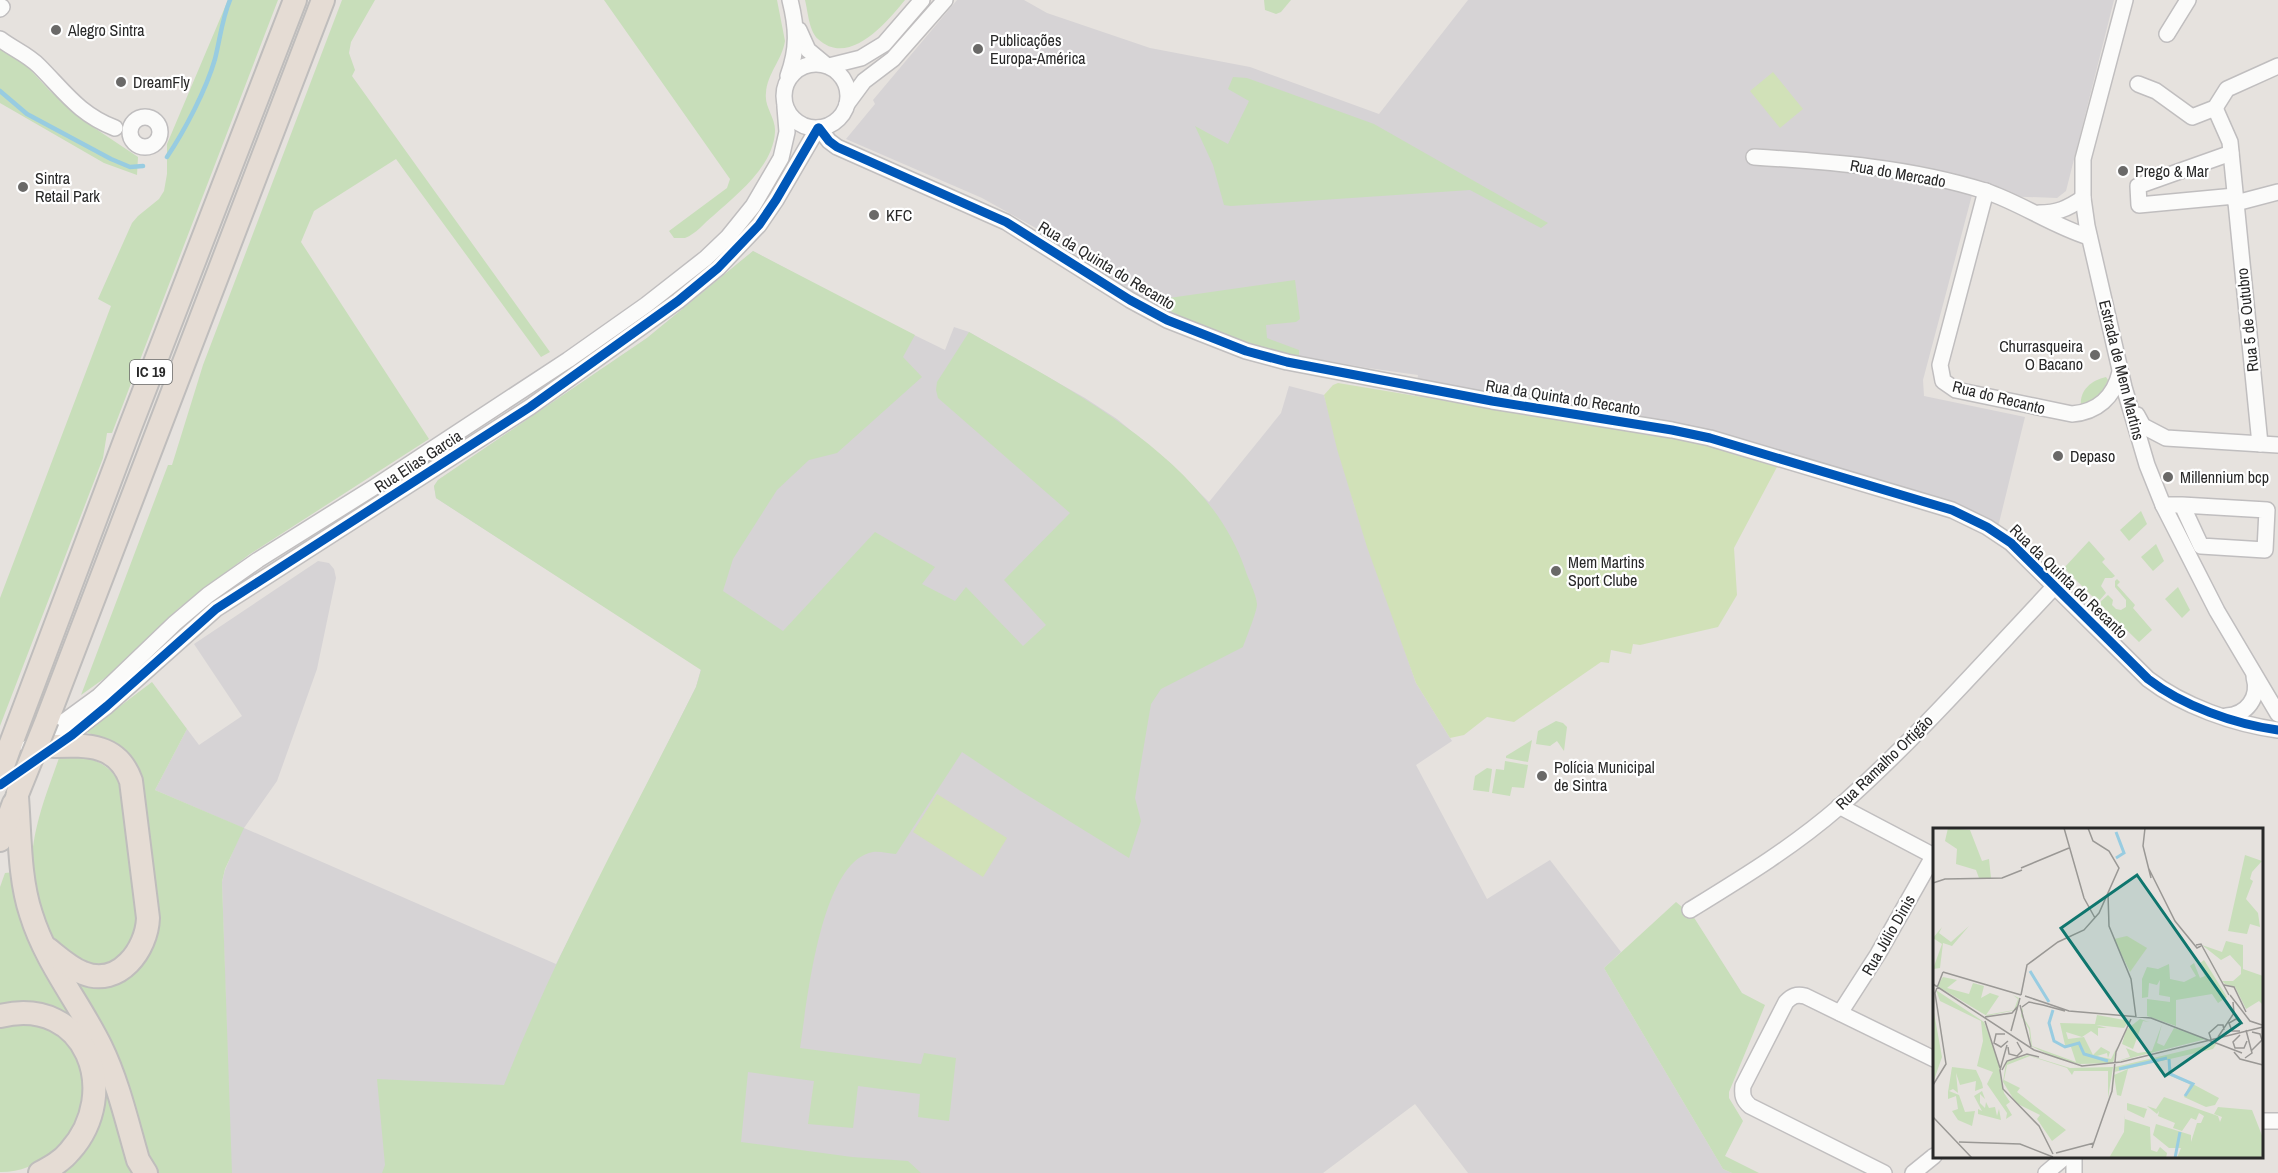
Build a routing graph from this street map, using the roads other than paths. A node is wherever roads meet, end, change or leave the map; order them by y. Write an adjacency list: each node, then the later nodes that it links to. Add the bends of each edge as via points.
1 (295, 0): 46 (highway, IC 19, bridge)
2 (323, 0): 47 (highway, IC 19, bridge, via 47,720)
3 (790, 0): 8 (street)
4 (922, 0): 11 (street, via 879,48 861,58)
5 (945, 0): 15 (street, via 893,59 864,81)
6 (2125, 0): 27 (street, Estrada de Mem Martins, via 2086,142)
7 (2185, 5): 9 (street)
8 (796, 24): 11 (street, via 808,50); 13 (street, via 795,58)
9 (2167, 34)
10 (0, 39): 19 (street, via 27,56 86,114)
11 (828, 66): 13 (street, via 805,65); 15 (street, via 844,79)
12 (2278, 66): 17 (street, via 2227,89)
13 (786, 82): 16 (street)
14 (2138, 84): 17 (street, via 2156,91 2192,117)
15 (847, 104): 18 (street)
16 (785, 107): 20 (street, via 800,124); 45 (street, Rua Elias Garcia, via 787,132 781,158 753,206 706,258 568,360 208,595 99,696)
17 (2215, 108): 21 (street, Rua 5 de Outubro)
18 (838, 119): 20 (street); 22 (street)
19 (115, 128)
20 (819, 128): 22 (street, Rua da Quinta do Recanto); 24 (street, Rua Elias Garcia)
21 (2230, 148): 28 (street, Rua 5 de Outubro); 28 (street, via 2138,186 2139,205)
22 (841, 149): 24 (street, via 823,147 810,151); 39 (street, Rua da Quinta do Recanto, via 1006,222 1130,300 1206,337 1287,362 1672,430 1918,499 1970,518 2011,543)
23 (1754, 157): 25 (street, Rua do Mercado, via 1885,167)
24 (795, 165): 44 (street, Rua Elias Garcia, via 759,225 699,284 530,407 216,609 107,706)
25 (1986, 191): 29 (street, Rua do Mercado); 31 (street, Rua do Recanto, via 1940,365 1943,381 1956,390 2072,414 2094,408 2109,396)
26 (2278, 192): 28 (street)
27 (2082, 198): 29 (street, via 2055,213); 30 (street, Estrada de Mem Martins)
28 (2235, 199): 34 (street, Rua 5 de Outubro)
29 (2037, 213): 30 (street, Rua do Mercado)
30 (2089, 237): 31 (street, Estrada de Mem Martins)
31 (2120, 369): 32 (street, Estrada de Mem Martins)
32 (2129, 402): 33 (street, via 2143,426); 36 (street, Estrada de Mem Martins)
33 (2166, 438): 34 (street); 36 (street, via 2153,444)
34 (2260, 444): 35 (street)
35 (2278, 445)
36 (2147, 465): 37 (street, Estrada de Mem Martins)
37 (2163, 505): 38 (street); 40 (street, Estrada de Mem Martins)
38 (2181, 505): 38 (street, via 2267,510 2265,550 2201,546)
39 (2055, 586): 41 (street, Rua da Quinta do Recanto, via 2148,679); 48 (street, Rua Ramalho Ortigão, via 1899,750)
40 (2252, 672): 41 (street, via 2256,694 2248,707 2228,716); 42 (street, Estrada de Mem Martins)
41 (2211, 712): 43 (street, Rua da Quinta do Recanto)
42 (2278, 714)
43 (2278, 730)
44 (54, 746): 47 (street, Rua Elias Garcia); 53 (highway, via 100,748 112,754 127,771 147,929 130,962 100,976 84,974)
45 (0, 769)
46 (0, 774)
47 (12, 791): 49 (highway, IC 19); 53 (highway, via 25,891)
48 (1839, 806): 50 (street); 52 (street, Rua Ramalho Ortigão, via 1773,858)
49 (0, 840)
50 (1933, 855)
51 (1933, 858): 54 (street, Rua Júlio Dinis)
52 (1690, 910)
53 (42, 944): 62 (highway, via 110,1066 138,1160)
54 (1840, 1013): 56 (street); 63 (street, via 1805,996 1791,997 1785,1002 1742,1094 1750,1106)
55 (0, 1016): 61 (highway, via 41,1014 62,1023 87,1049 91,1059 93,1096 89,1121 70,1152)
56 (1933, 1058)
57 (2278, 1120): 58 (street)
58 (2263, 1121)
59 (1933, 1158): 64 (street)
60 (2064, 1158): 65 (street)
61 (40, 1173)
62 (146, 1173)
63 (1884, 1173)
64 (1913, 1173)
65 (2046, 1173)

